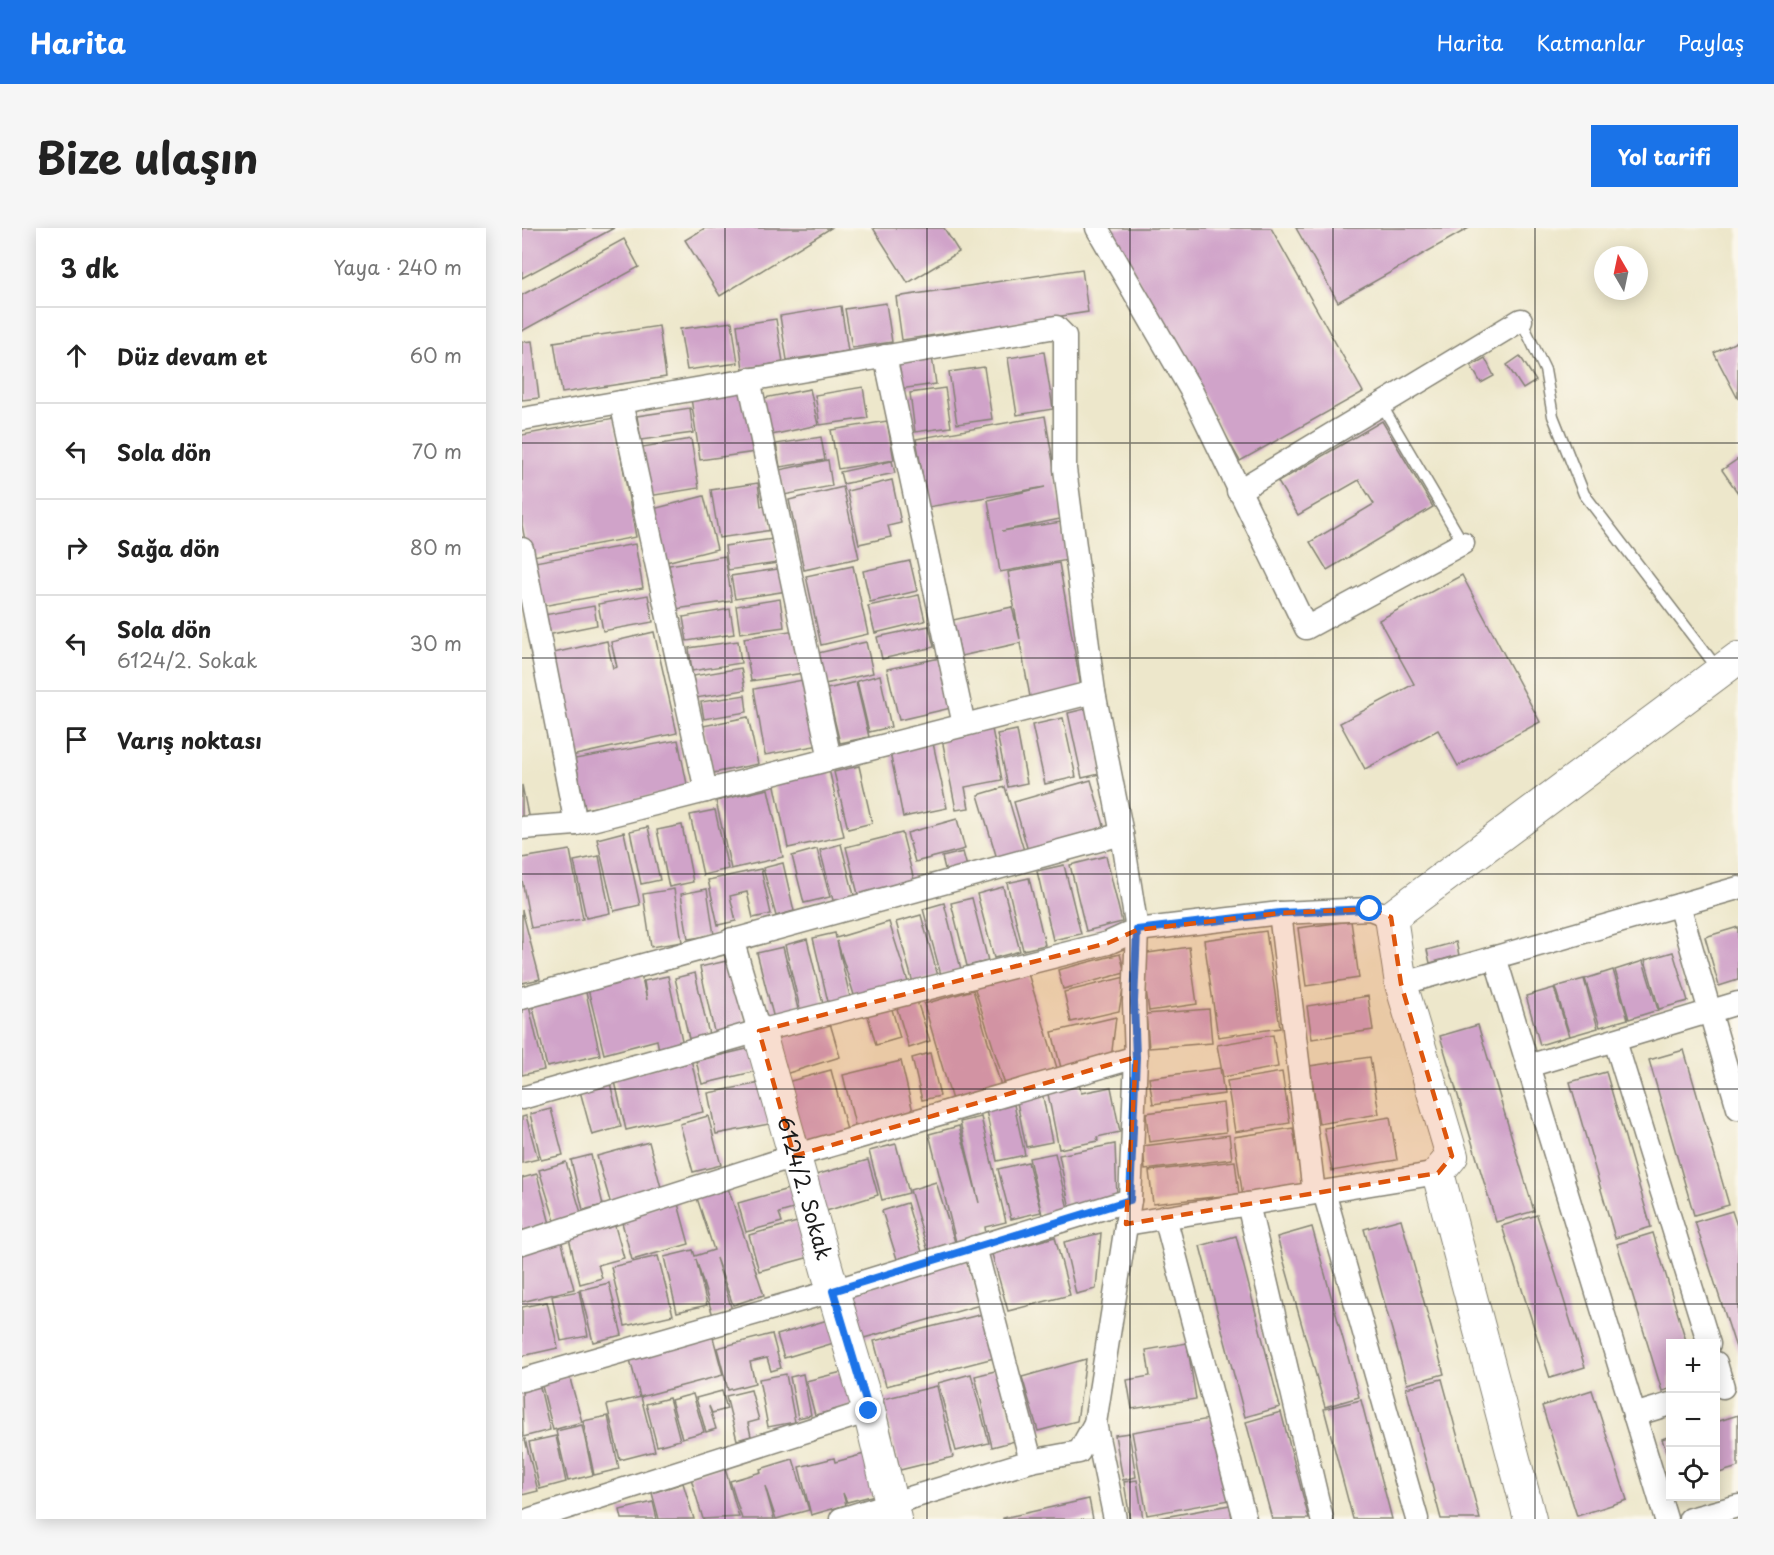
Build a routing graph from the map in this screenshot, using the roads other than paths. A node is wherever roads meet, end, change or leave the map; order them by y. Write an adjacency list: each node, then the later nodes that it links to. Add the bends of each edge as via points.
1 (1098, 228): 8 (street, via 1192,392)
2 (1521, 320): 6 (street); 11 (lane, via 1545,370 1553,416 1584,494)
3 (885, 356): 4 (street); 12 (street, via 1056,327 1065,336 1065,470); 13 (street)
4 (748, 379): 5 (street); 14 (street)
5 (621, 402): 7 (street); 15 (street)
6 (1381, 404): 8 (street); 9 (lane)
7 (522, 419)
8 (1238, 491): 9 (street, via 1306,628)
9 (1463, 543)
10 (522, 549): 16 (street)
11 (1729, 665): 22 (street)
12 (1094, 692): 13 (street); 18 (street)
13 (964, 725): 14 (street)
14 (830, 759): 15 (street)
15 (706, 791): 16 (street)
16 (576, 824): 17 (street)
17 (522, 828)
18 (1122, 834): 23 (street); 24 (street)
19 (1738, 888): 20 (street)
20 (1679, 905): 25 (street); 29 (street)
21 (1280, 913): 22 (street, via 1370,909); 23 (street); 38 (street)
22 (1391, 917): 26 (street)
23 (1137, 930): 30 (street, via 1108,942); 32 (street)
24 (732, 939): 27 (street); 30 (street)
25 (1495, 957): 26 (street); 33 (street)
26 (1401, 984): 37 (street, via 1452,1156)
27 (522, 998)
28 (1738, 1003): 29 (street)
29 (1710, 1013): 31 (street); 35 (street)
30 (759, 1032): 34 (street); 36 (street, 6124/2. Sokak)
31 (1615, 1041): 33 (street); 46 (street)
32 (1136, 1057): 36 (street); 39 (street)
33 (1528, 1066): 52 (street)
34 (522, 1098)
35 (1738, 1108)
36 (794, 1156): 43 (street); 45 (street, 6124/2. Sokak)
37 (1438, 1173): 38 (street); 63 (street)
38 (1319, 1192): 40 (street); 62 (street)
39 (1130, 1200): 42 (street); 44 (street)
40 (1248, 1204): 41 (street); 61 (street)
41 (1165, 1217): 42 (street); 60 (street)
42 (1126, 1224): 53 (street)
43 (522, 1243)
44 (975, 1247): 45 (street); 54 (street)
45 (833, 1291): 48 (street); 51 (street, 6124/2. Sokak)
46 (1707, 1339)
47 (1720, 1372): 49 (street)
48 (522, 1380)
49 (1726, 1386)
50 (1666, 1405): 52 (street)
51 (869, 1411): 56 (street, 6124/2. Sokak); 57 (street)
52 (1634, 1415): 64 (street)
53 (1095, 1423): 54 (street, via 1079,1452); 59 (street)
54 (1031, 1461): 56 (street)
55 (1738, 1506): 65 (street)
56 (893, 1511): 58 (street)
57 (531, 1519)
58 (841, 1519)
59 (1115, 1519)
60 (1245, 1519)
61 (1322, 1519)
62 (1417, 1519)
63 (1530, 1519)
64 (1666, 1519)
65 (1690, 1519)

